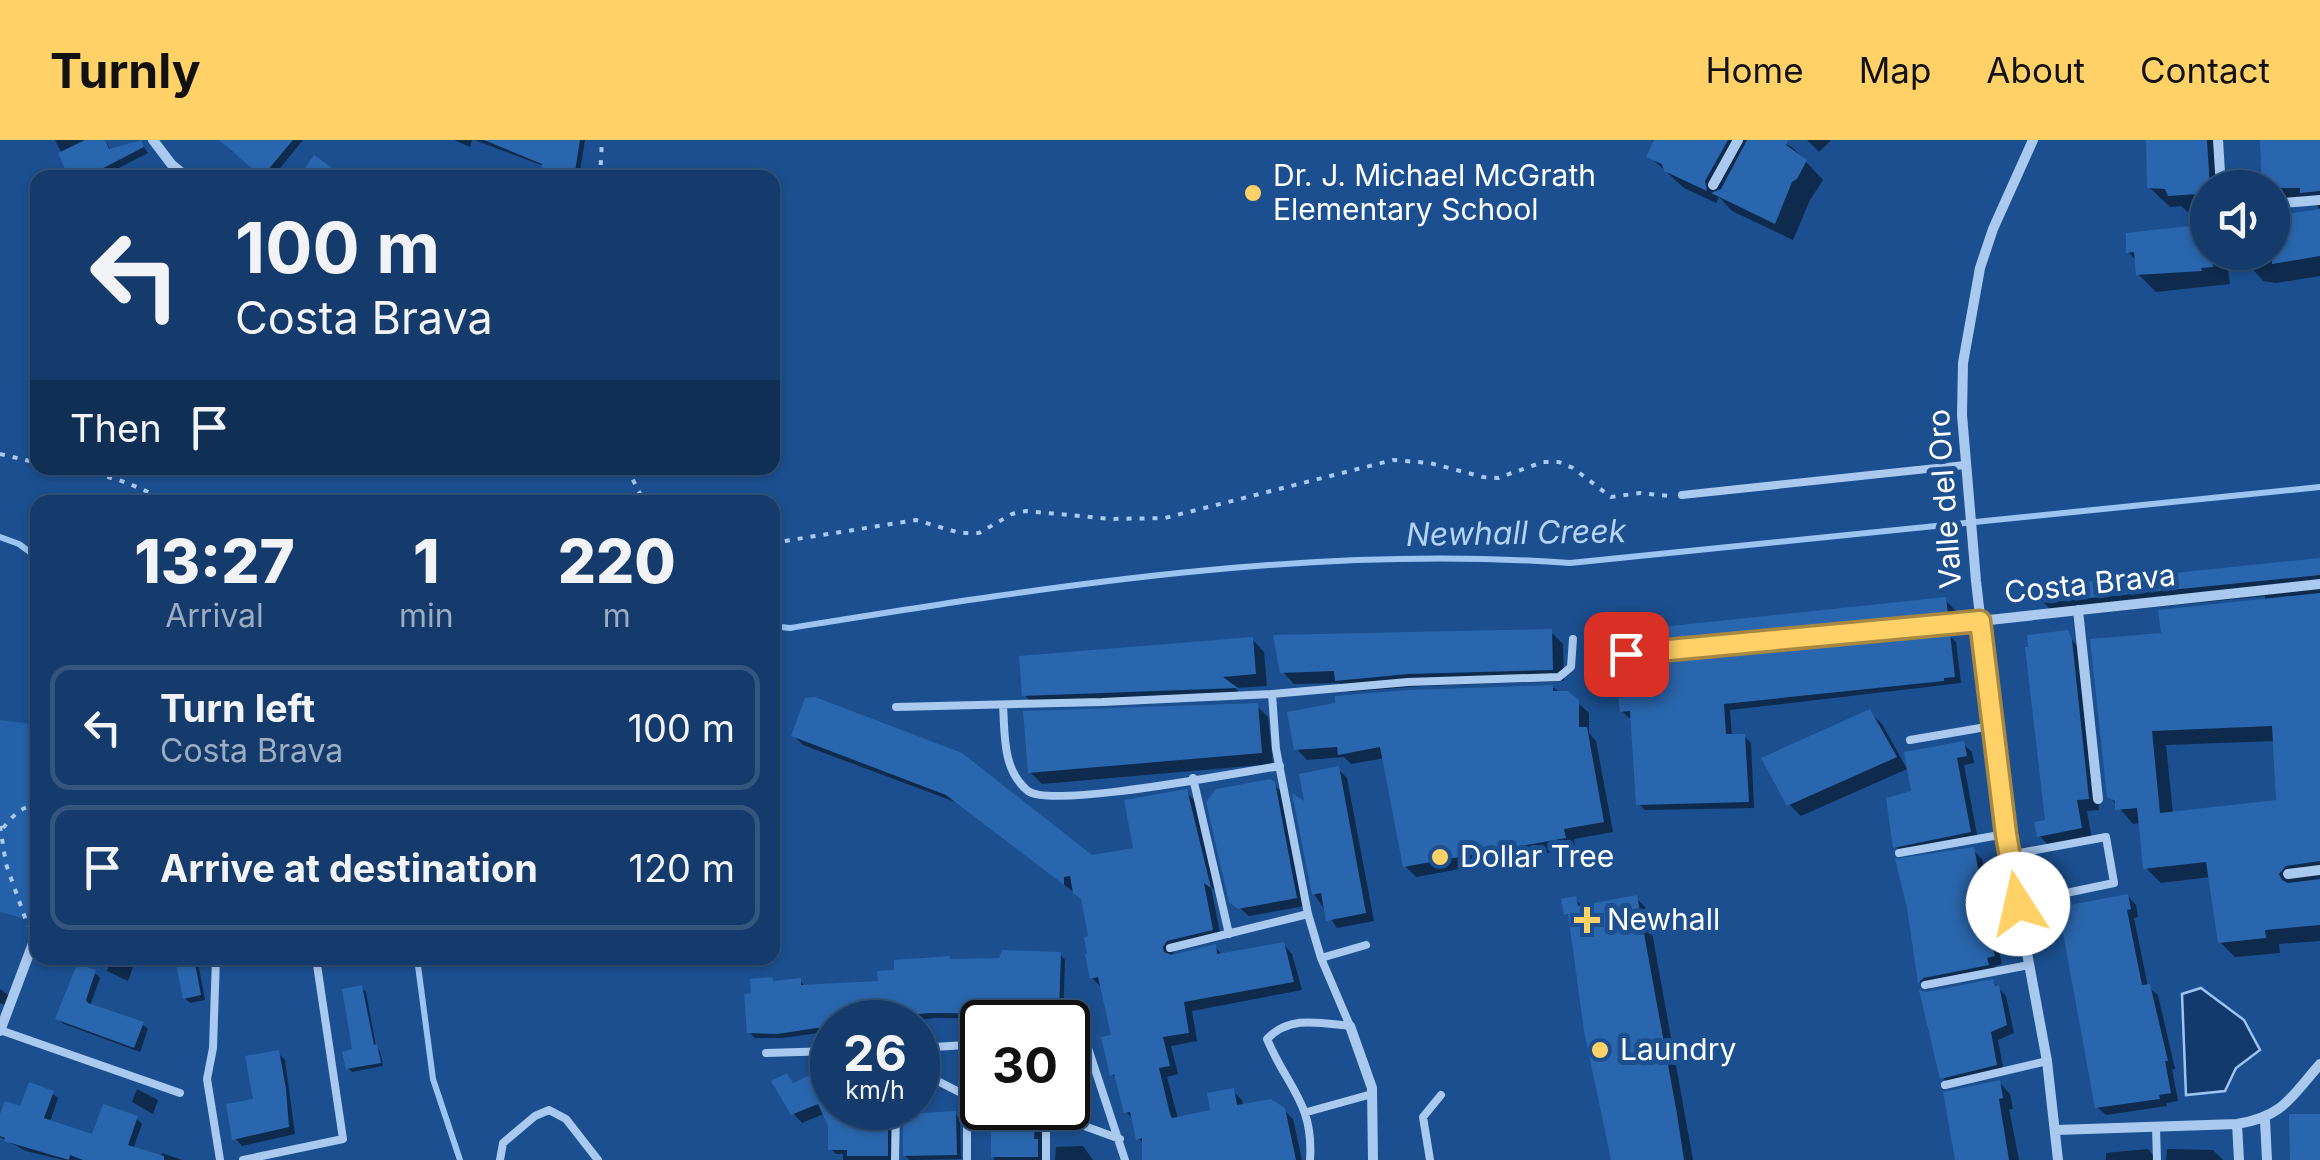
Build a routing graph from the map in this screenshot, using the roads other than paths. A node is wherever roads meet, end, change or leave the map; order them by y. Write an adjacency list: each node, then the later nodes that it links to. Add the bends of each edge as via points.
1 (153, 140): 5 (street)
2 (1738, 140): 7 (street)
3 (2034, 140): 10 (street, Valle del Oro, via 1993,229 1971,307 1963,363)
4 (2218, 140): 6 (street)
5 (178, 170)
6 (2220, 170)
7 (1713, 186)
8 (2320, 200): 9 (street)
9 (2290, 202)
10 (1966, 470): 11 (lane); 14 (street, Valle del Oro)
11 (1682, 495)
12 (2320, 584): 13 (street, Costa Brava)
13 (2078, 610): 14 (street, Costa Brava); 24 (street)
14 (1980, 621): 16 (street, Costa Brava); 20 (street, Valle del Oro)
15 (1572, 639): 17 (lane, via 1570,668 1559,678)
16 (1626, 654)
17 (1272, 694): 18 (lane); 22 (lane)
18 (1003, 705): 19 (lane); 23 (lane, via 1007,756 1032,794 1104,794)
19 (896, 707)
20 (1992, 726): 21 (lane); 25 (street, Valle del Oro)
21 (1910, 740)
22 (1280, 766): 23 (lane); 31 (lane)
23 (1193, 778): 32 (lane)
24 (2098, 799)
25 (2006, 834): 26 (lane); 27 (street, Valle del Oro)
26 (1899, 853)
27 (2009, 856): 30 (street, Valle del Oro); 30 (lane, via 2106,837 2114,883)
28 (2320, 870): 29 (street)
29 (2288, 874)
30 (2018, 904): 39 (street, Valle del Oro)
31 (1308, 914): 32 (lane); 36 (lane)
32 (1229, 934): 34 (lane)
33 (1366, 945): 36 (lane)
34 (1170, 948)
35 (30, 949): 42 (street)
36 (1321, 958): 41 (lane)
37 (216, 965): 63 (lane, via 207,1079)
38 (317, 965): 64 (lane, via 343,1139)
39 (2029, 965): 40 (lane); 46 (street, Valle del Oro)
40 (1925, 985)
41 (1350, 1026): 50 (street); 52 (lane, via 1298,1022 1267,1039)
42 (0, 1030): 49 (lane)
43 (810, 1052): 45 (lane)
44 (1090, 1053): 61 (lane)
45 (766, 1054)
46 (2048, 1061): 48 (lane); 60 (street, Valle del Oro)
47 (2320, 1064): 53 (street)
48 (1945, 1084)
49 (180, 1093)
50 (1372, 1094): 52 (lane); 71 (street)
51 (1441, 1096): 72 (lane, via 1423,1118)
52 (1307, 1112): 70 (lane)
53 (2266, 1120): 54 (street); 76 (street)
54 (2237, 1124): 55 (street); 75 (street)
55 (2156, 1127): 60 (street); 74 (lane)
56 (1090, 1128): 61 (lane)
57 (896, 1130): 66 (lane)
58 (967, 1130): 67 (lane)
59 (1046, 1130): 68 (lane)
60 (2056, 1130): 73 (street, Valle del Oro)
61 (1120, 1139): 69 (lane)
62 (596, 1159): 65 (lane, via 566,1118 550,1110 503,1143)
63 (220, 1160)
64 (243, 1160)
65 (500, 1160)
66 (896, 1160)
67 (967, 1160)
68 (1046, 1160)
69 (1125, 1160)
70 (1310, 1160)
71 (1373, 1160)
72 (1430, 1160)
73 (2058, 1160)
74 (2157, 1160)
75 (2238, 1160)
76 (2267, 1160)

